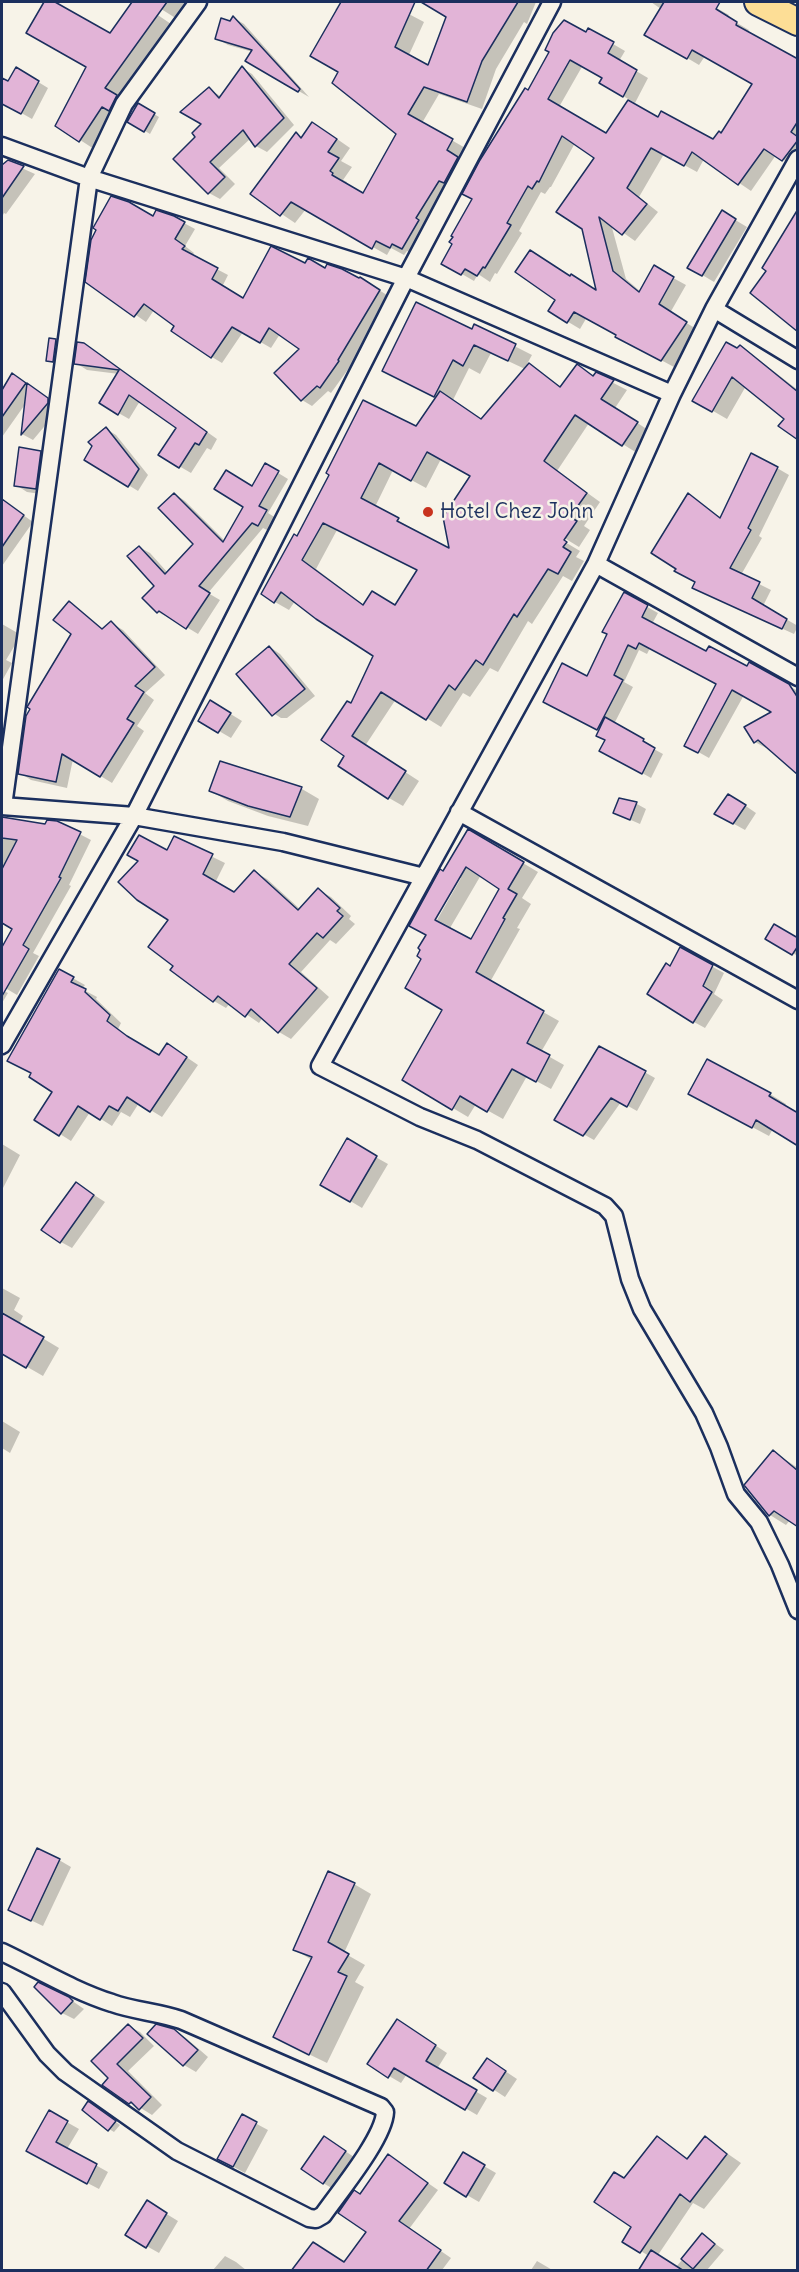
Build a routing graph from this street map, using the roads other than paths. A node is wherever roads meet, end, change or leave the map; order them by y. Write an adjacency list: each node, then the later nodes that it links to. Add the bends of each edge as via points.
1 (198, 2): 7 (street, via 124,104)
2 (552, 2): 8 (street)
3 (758, 2): 4 (main road)
4 (798, 22)
5 (2, 146): 7 (street)
6 (798, 159): 9 (street)
7 (89, 178): 8 (street); 14 (street)
8 (406, 278): 11 (street); 16 (street)
9 (714, 309): 10 (street); 11 (street)
10 (798, 360)
11 (672, 394): 12 (street)
12 (596, 564): 13 (street); 15 (street)
13 (798, 676)
14 (2, 806): 16 (street)
15 (459, 812): 17 (street); 18 (street)
16 (134, 816): 17 (street, via 283,842); 19 (street)
17 (424, 877): 20 (street, via 320,1066 420,1117 477,1140 605,1206 614,1216 642,1309 704,1413 736,1494 759,1522)
18 (798, 1000)
19 (2, 1045)
20 (798, 1610)
21 (2, 1952): 22 (street, via 94,1996 181,2020 381,2107 384,2120 322,2215 309,2218 177,2151 65,2072 47,2054)
22 (2, 1992)

